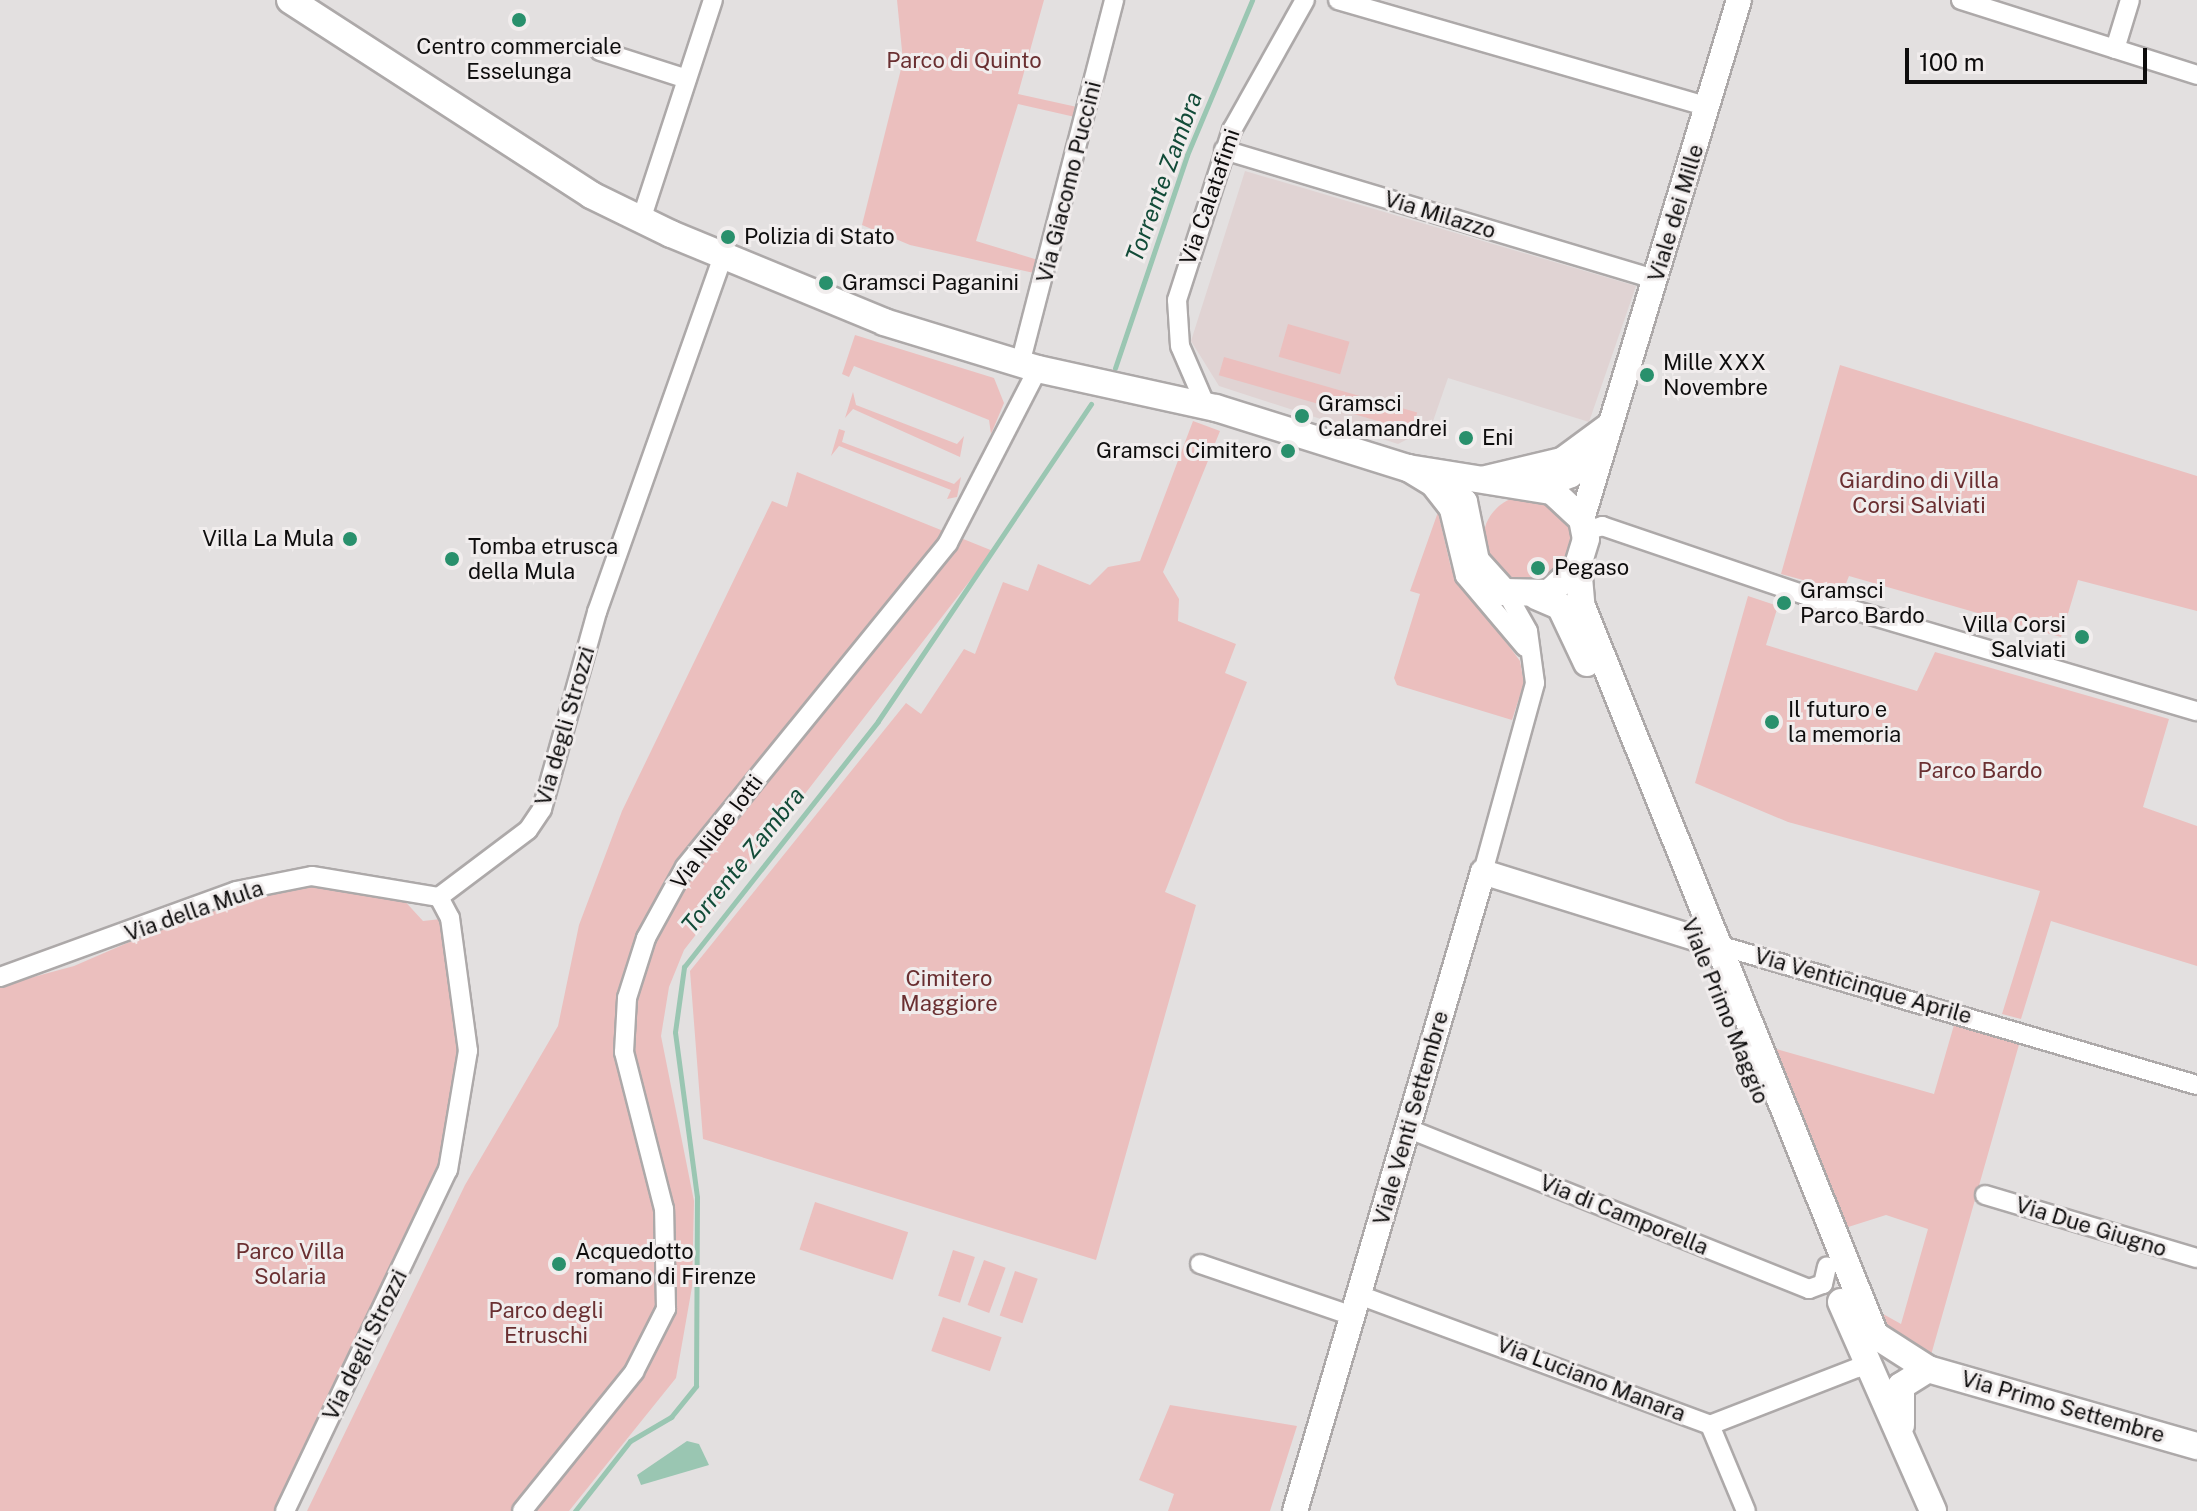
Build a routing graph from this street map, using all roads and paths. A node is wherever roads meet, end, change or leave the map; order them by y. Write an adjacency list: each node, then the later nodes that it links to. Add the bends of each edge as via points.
1 (290, 0): 15 (main road)
2 (713, 0): 12 (street)
3 (1114, 0): 18 (street, Via Giacomo Puccini)
4 (1305, 0): 14 (street, Via Calatafimi)
5 (1338, 0): 13 (street)
6 (1739, 0): 13 (street, Viale dei Mille)
7 (1961, 0): 9 (street)
8 (2130, 0): 9 (street)
9 (2115, 49): 11 (street)
10 (600, 51): 12 (street)
11 (2197, 75)
12 (687, 79): 15 (street)
13 (1708, 107): 17 (street, Viale dei Mille)
14 (1224, 150): 17 (street, Via Milazzo); 19 (street, Via Calatafimi, via 1175,311 1180,346)
15 (641, 220): 16 (main road)
16 (723, 256): 18 (main road, via 884,322); 32 (street, Via degli Strozzi, via 597,612 542,809 528,830)
17 (1656, 280): 20 (street, Viale dei Mille)
18 (1029, 366): 19 (main road); 49 (street, Via Nilde Iotti, via 965,516 685,867 642,947 627,998 624,1052 664,1209 666,1309 634,1372)
19 (1206, 406): 21 (main road)
20 (1609, 425): 22 (street, via 1562,460); 23 (street, via 1584,465); 24 (street)
21 (1408, 468): 22 (main road); 25 (main road, via 1459,496); 29 (street, via 1442,497 1465,576 1507,619)
22 (1475, 481): 23 (main road)
23 (1528, 487): 24 (main road, via 1571,503); 25 (main road, via 1486,504)
24 (1584, 525): 26 (main road); 30 (street)
25 (1473, 532): 27 (main road, via 1480,571)
26 (1578, 566): 28 (main road, via 1558,588); 33 (main road, Viale Primo Maggio, via 1581,604)
27 (1506, 592): 28 (main road); 29 (street, Viale Venti Settembre, via 1520,608)
28 (1536, 596): 33 (main road, Viale Primo Maggio, via 1556,602 1579,644)
29 (1533, 662): 31 (street, Viale Venti Settembre, via 1526,725)
30 (2197, 711)
31 (1483, 872): 33 (street, Via Venticinque Aprile); 36 (street, Viale Venti Settembre)
32 (439, 897): 34 (street, Via della Mula, via 312,876 236,891); 48 (street, Via degli Strozzi, via 450,918 468,1051 448,1170)
33 (1707, 942): 35 (street, Via Venticinque Aprile); 40 (main road, Viale Primo Maggio); 42 (main road, Viale Primo Maggio)
34 (0, 977)
35 (2197, 1085)
36 (1409, 1129): 40 (street, Via di Camporella, via 1809,1289 1823,1284); 41 (street, Viale Venti Settembre)
37 (1985, 1195): 38 (street, Via Due Giugno)
38 (2197, 1258)
39 (1200, 1264): 41 (street, Via Luciano Manara)
40 (1827, 1266): 43 (main road, Viale Primo Maggio)
41 (1356, 1306): 45 (street, Via Luciano Manara); 50 (street, Viale Venti Settembre)
42 (1870, 1326): 44 (main road, Via Primo Settembre)
43 (1867, 1364): 45 (street, Via Luciano Manara); 46 (main road, Viale Primo Maggio)
44 (1918, 1374): 46 (main road, Viale Primo Maggio, via 1898,1404); 47 (main road, Via Primo Settembre)
45 (1710, 1425): 51 (street)
46 (1904, 1441): 52 (main road, Viale Primo Maggio)
47 (2197, 1446)
48 (285, 1511)
49 (522, 1511)
50 (1295, 1511)
51 (1746, 1511)
52 (1933, 1511)

